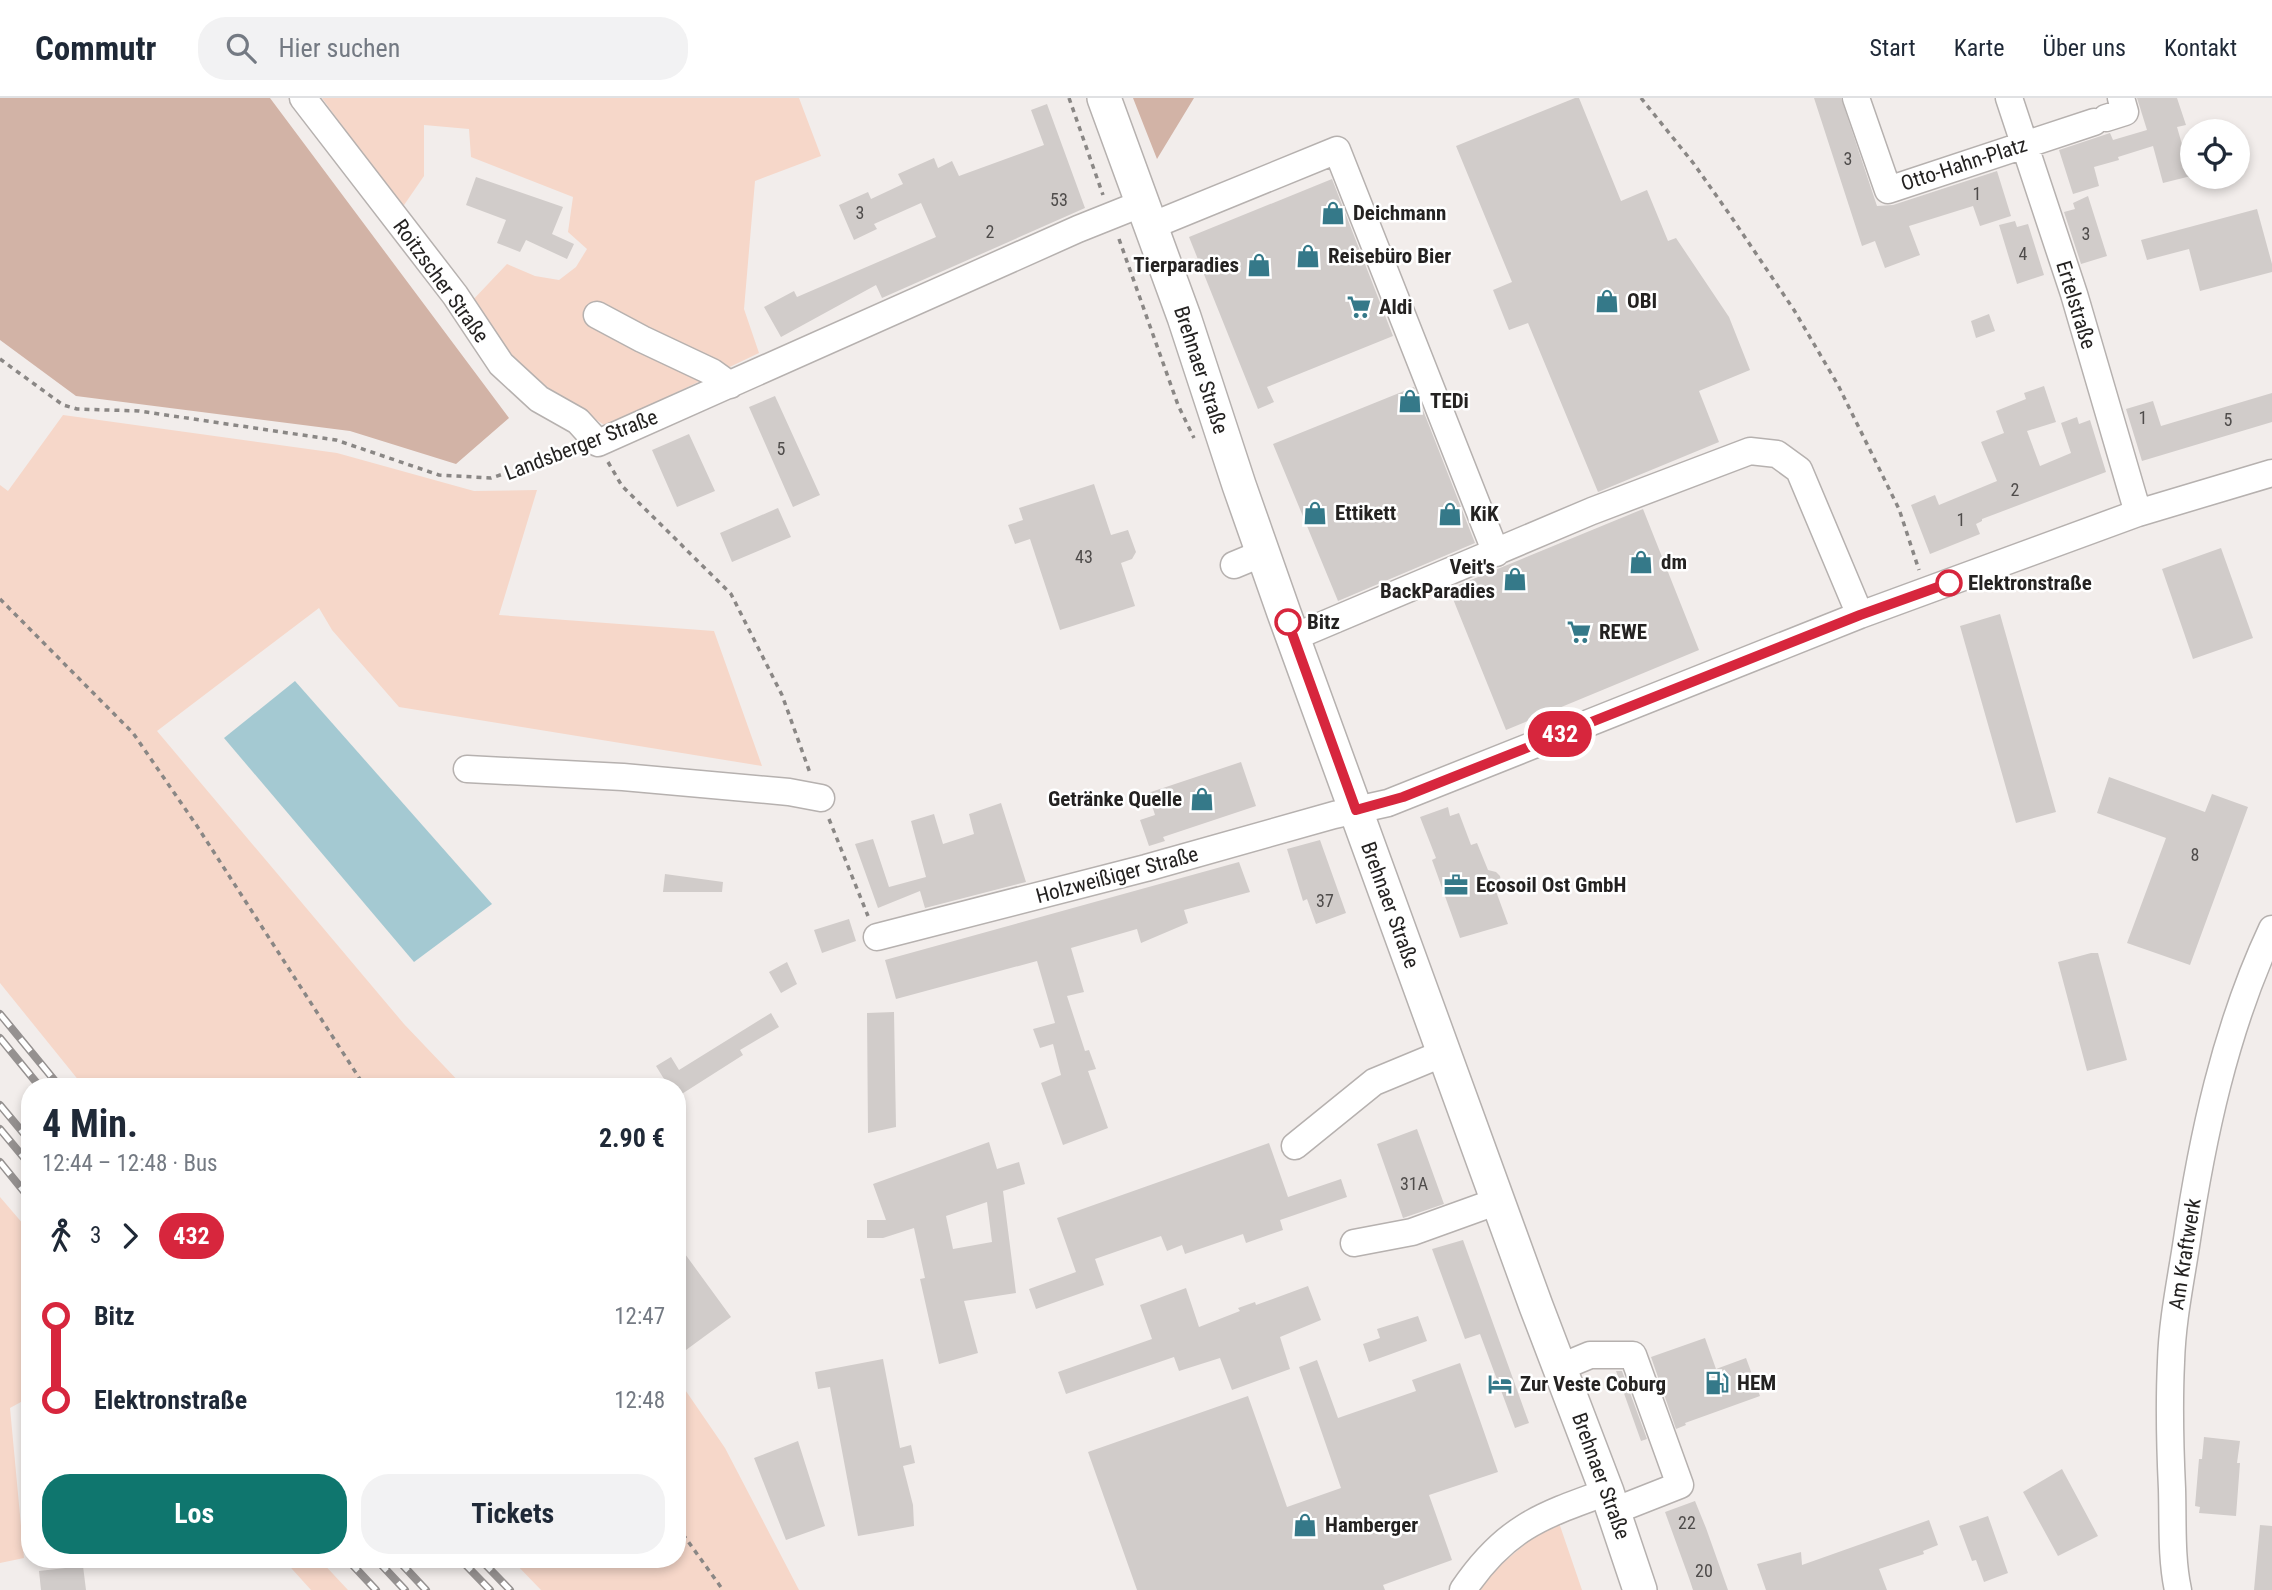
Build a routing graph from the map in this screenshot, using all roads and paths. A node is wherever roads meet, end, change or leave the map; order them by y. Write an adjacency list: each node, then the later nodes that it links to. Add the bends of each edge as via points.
1 (303, 98): 15 (street, Roitzscher Straße, via 455,295 501,364 539,399 578,421)
2 (1069, 98): 10 (path)
3 (1104, 98): 9 (main road, Brehnaer Straße)
4 (1641, 98): 19 (path, via 1694,164 1794,310 1838,385 1899,509)
5 (1856, 98): 8 (street, Otto-Hahn-Platz, via 1888,190)
6 (2009, 98): 8 (street, Ertelstraße)
7 (2107, 113): 8 (street, Otto-Hahn-Platz)
8 (2023, 145): 17 (street, Ertelstraße, via 2074,294)
9 (1147, 215): 10 (street, Landsberger Straße); 18 (street, Landsberger Straße, via 1337,150); 22 (main road, Brehnaer Straße, via 1184,317 1249,559)
10 (1110, 216): 13 (street, Landsberger Straße); 14 (path)
11 (597, 315): 13 (street)
12 (0, 359): 15 (path, Landsberger Straße, via 63,405 77,409 139,411 336,440 439,475 491,478)
13 (730, 385): 15 (street, Landsberger Straße)
14 (1194, 439)
15 (598, 443): 24 (path, via 622,486 731,594 782,695)
16 (2272, 473): 17 (street)
17 (2138, 513): 19 (street)
18 (1496, 553): 21 (street, via 1750,451 1777,454 1799,470); 22 (street)
19 (1925, 592): 21 (street)
20 (0, 599): 29 (path, via 133,733)
21 (1860, 615): 25 (street, via 1403,797)
22 (1294, 637): 25 (main road, Brehnaer Straße)
23 (467, 769): 24 (street, via 623,777)
24 (821, 798): 27 (path)
25 (1356, 810): 27 (street, Holzweißiger Straße, via 1143,860); 28 (main road, Brehnaer Straße)
26 (2272, 929): 39 (street, Am Kraftwerk, via 2216,1088 2179,1286 2171,1361)
27 (877, 937)
28 (1444, 1053): 30 (street, via 1374,1082); 31 (main road, Brehnaer Straße)
29 (359, 1078)
30 (1295, 1146)
31 (1498, 1201): 32 (street, via 1412,1232); 33 (main road, Brehnaer Straße)
32 (1354, 1243)
33 (1560, 1367): 34 (main road, Brehnaer Straße); 34 (street, via 1590,1355 1633,1354 1680,1485)
34 (1611, 1501): 37 (street, via 1538,1518 1480,1564); 38 (main road, Brehnaer Straße)
35 (686, 1539): 36 (path)
36 (723, 1590)
37 (1464, 1590)
38 (1640, 1590)
39 (2178, 1590)

